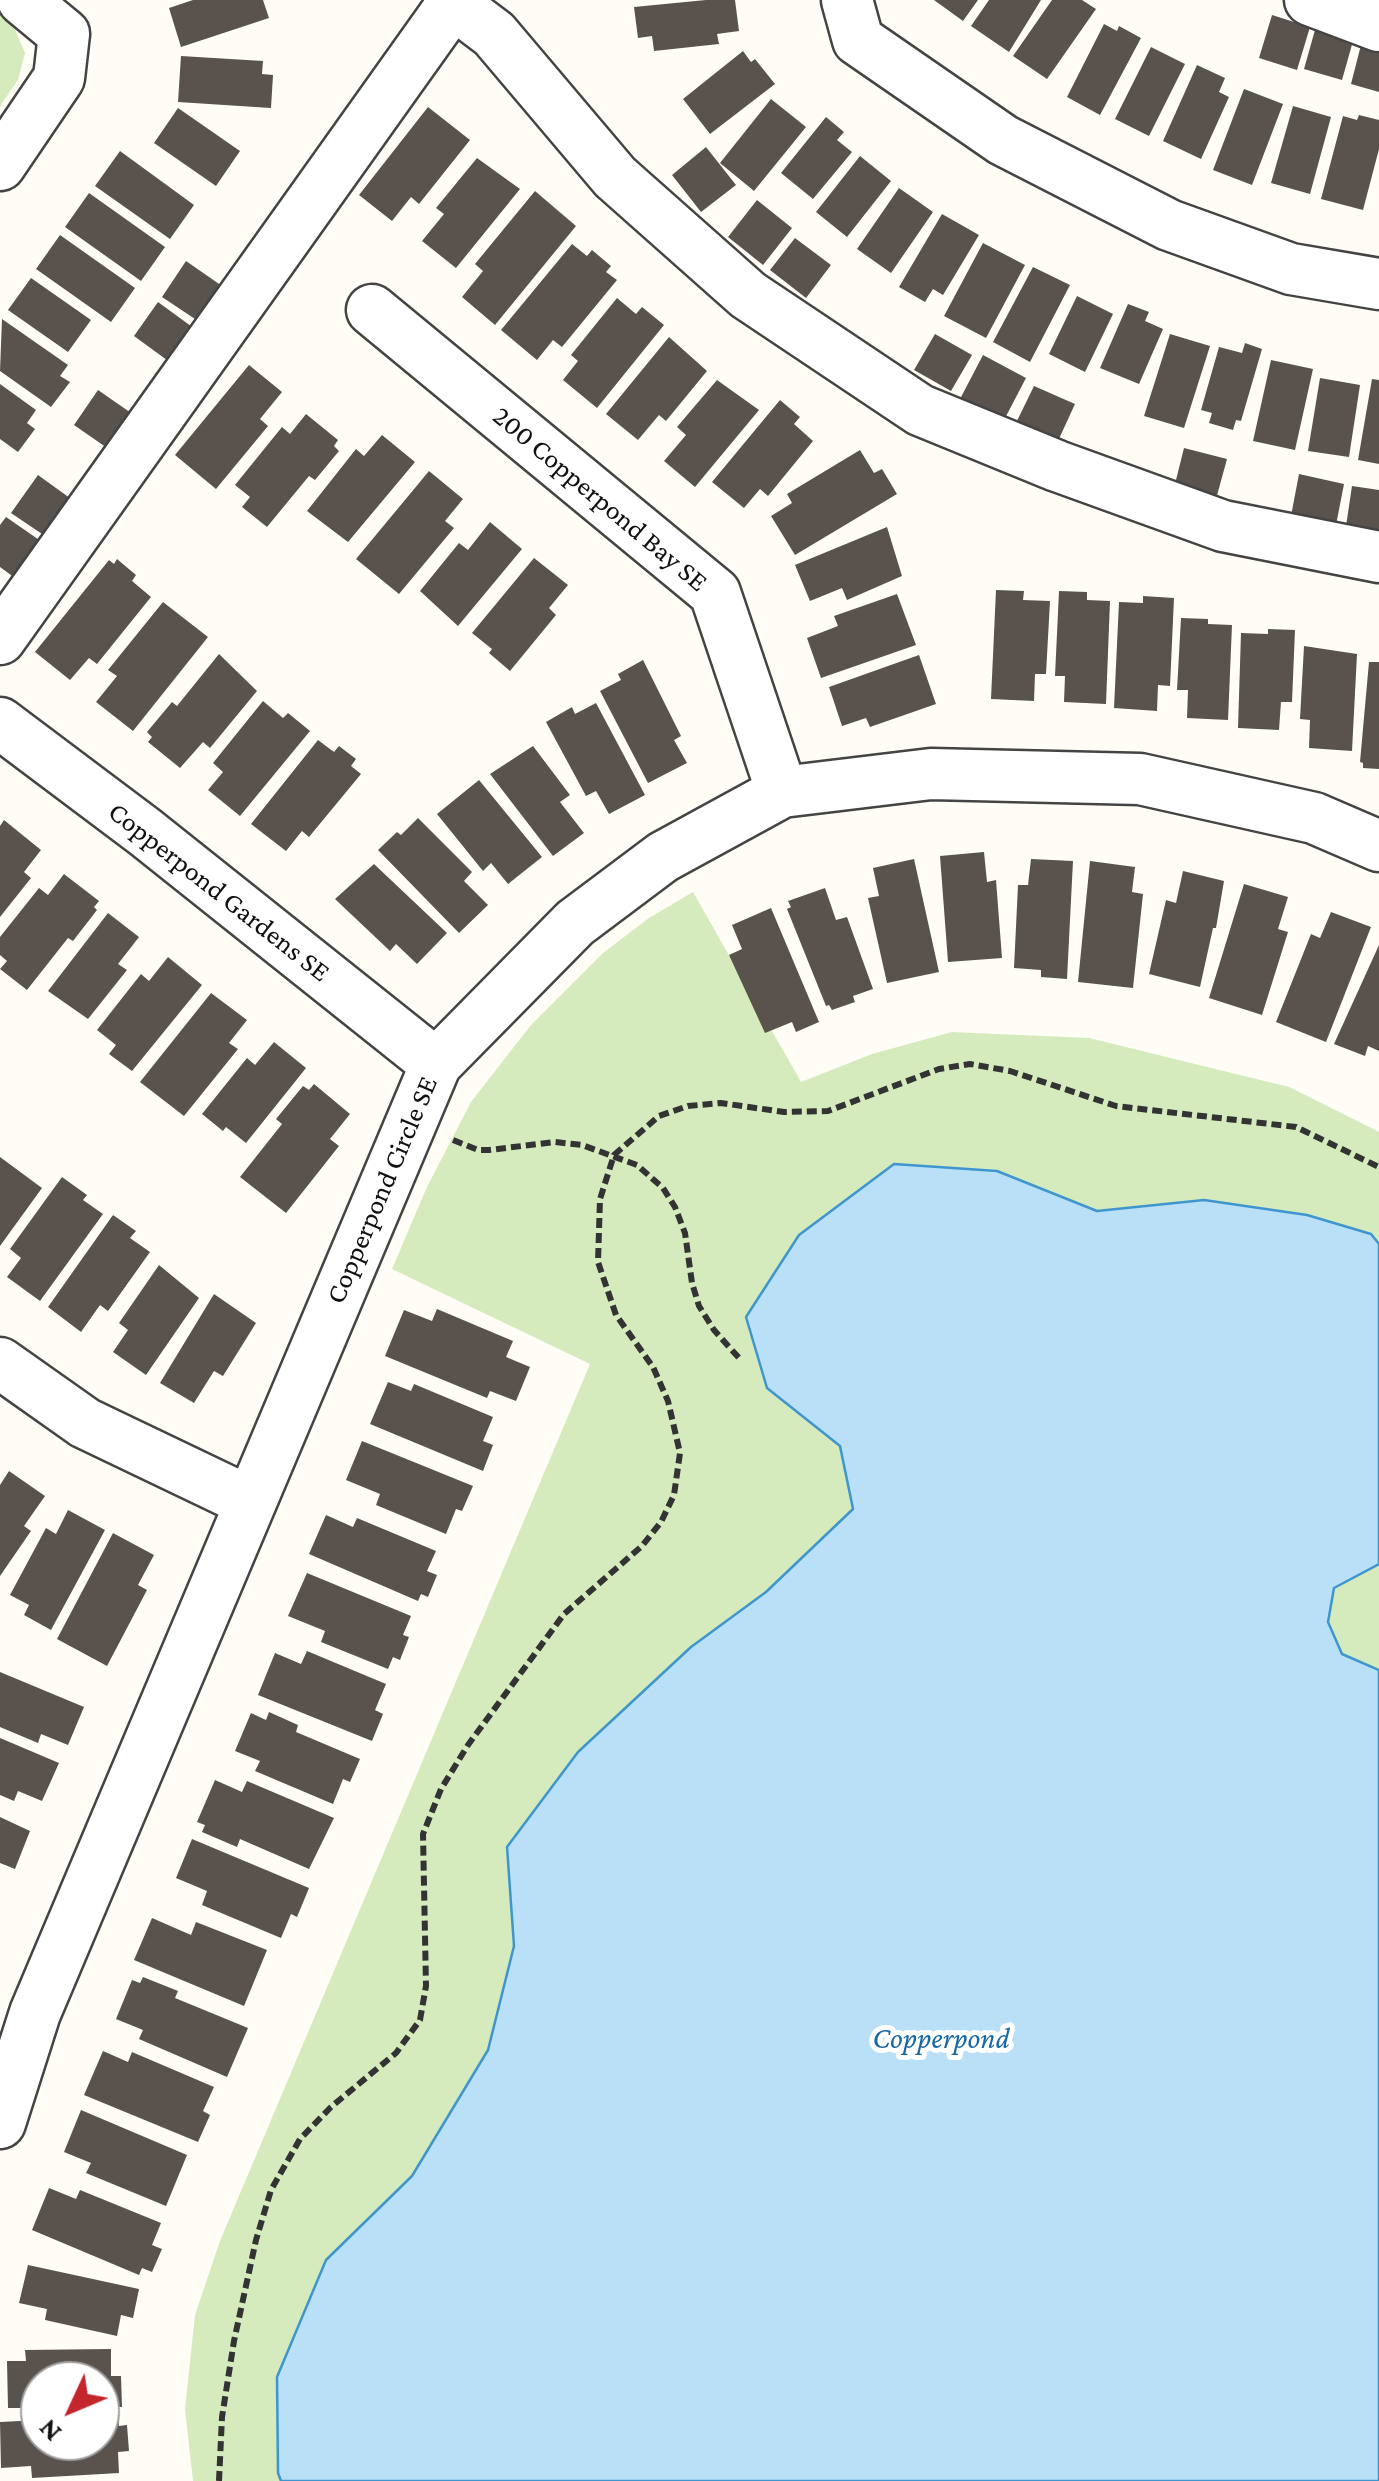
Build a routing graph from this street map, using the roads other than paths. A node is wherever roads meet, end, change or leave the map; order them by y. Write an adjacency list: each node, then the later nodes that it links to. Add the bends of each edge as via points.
1 (23, 0): 7 (street, via 64,34 59,78)
2 (847, 0): 8 (street, via 858,40 1003,140 1169,225 1291,269)
3 (1310, 0): 6 (street)
4 (451, 2): 5 (street); 11 (street)
5 (505, 17): 10 (street, via 614,177 733,282 920,410 1222,526)
6 (1379, 26)
7 (0, 165)
8 (1379, 284)
9 (372, 310): 13 (street, 200 Copperpond Bay SE, via 715,593)
10 (1379, 557)
11 (0, 639)
12 (0, 723): 15 (street, Copperpond Gardens SE)
13 (782, 792): 14 (street, Copperpond Circle SE, via 932,774 1140,779 1314,818); 15 (street, Copperpond Circle SE, via 663,857 575,922)
14 (1379, 846)
15 (436, 1064): 17 (street, Copperpond Circle SE)
16 (0, 1363): 17 (street, via 86,1423)
17 (250, 1502): 18 (street, Copperpond Circle SE)
18 (17, 2005): 19 (street, Copperpond Circle SE)
19 (0, 2123)

